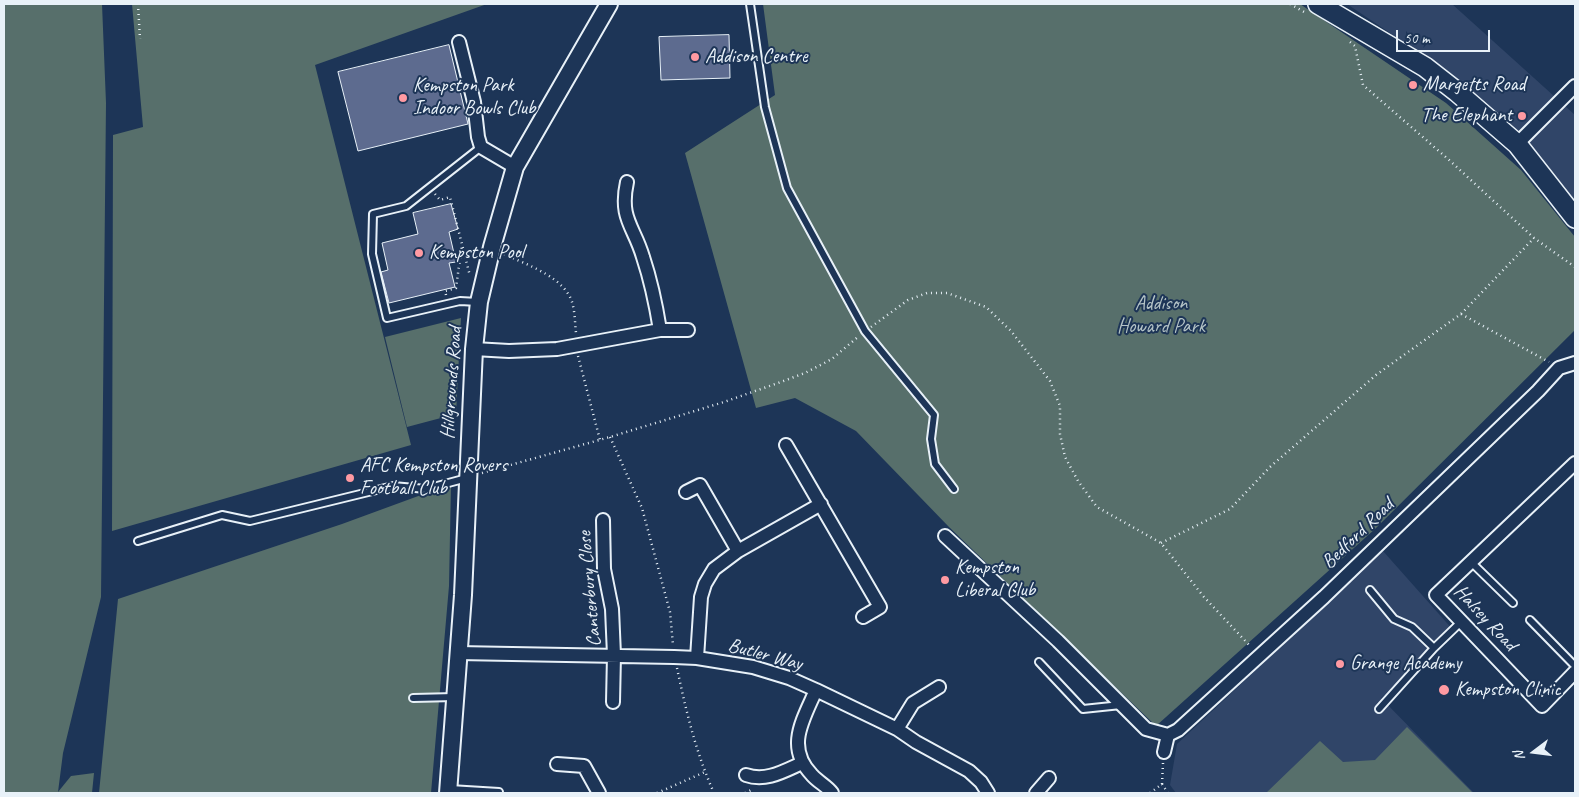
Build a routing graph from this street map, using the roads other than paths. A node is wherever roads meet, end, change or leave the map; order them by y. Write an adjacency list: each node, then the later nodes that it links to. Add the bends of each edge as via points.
1 (609, 4): 8 (street, Hillgrounds Road)
2 (750, 4): 19 (lane, via 765,107 787,188 865,331 934,415 931,439 935,464)
3 (1312, 9): 6 (main road, via 1424,67)
4 (460, 42): 7 (street)
5 (1575, 86): 6 (street)
6 (1518, 144): 10 (main road)
7 (481, 147): 8 (street); 11 (lane, via 406,206 373,214 372,254 387,318 460,301)
8 (515, 167): 11 (street, Hillgrounds Road)
9 (626, 182): 12 (street, via 624,205 627,220 643,254)
10 (1575, 218)
11 (479, 302): 14 (street, Hillgrounds Road)
12 (660, 330): 13 (street); 14 (street, via 557,349)
13 (688, 330)
14 (474, 349): 18 (street, Hillgrounds Road)
15 (1575, 363): 47 (street, Bedford Road, via 1559,368 1324,597 1178,730)
16 (786, 445): 21 (street)
17 (1575, 463): 26 (street, Halsey Road)
18 (468, 477): 24 (lane, via 426,488 392,486 250,521 222,516); 33 (street, Hillgrounds Road)
19 (954, 489)
20 (686, 492): 25 (street, via 700,484)
21 (821, 504): 25 (street); 29 (street, via 880,607)
22 (603, 520): 34 (street, Canterbury Close, via 604,569 612,609)
23 (945, 536): 44 (street)
24 (138, 541)
25 (738, 551): 35 (street, via 714,569 705,584 701,597)
26 (1471, 562): 28 (lane); 31 (street, Halsey Road, via 1436,595)
27 (1370, 590): 32 (lane, via 1394,619 1412,627)
28 (1512, 604)
29 (863, 617)
30 (1530, 620): 37 (lane)
31 (1462, 622): 32 (lane); 38 (street, Halsey Road, via 1542,706)
32 (1434, 648): 45 (lane)
33 (458, 653): 34 (street, Butler Way); 41 (street, Hillgrounds Road)
34 (614, 655): 35 (street, Butler Way); 43 (street)
35 (697, 658): 40 (street, Butler Way, via 753,667)
36 (1039, 662): 44 (lane, via 1082,709)
37 (1575, 666)
38 (1575, 672)
39 (939, 687): 46 (street, via 912,703)
40 (816, 690): 46 (street, Butler Way); 49 (street, via 797,740)
41 (456, 697): 42 (lane); 53 (street, Hillgrounds Road)
42 (414, 698)
43 (614, 702)
44 (1122, 705): 47 (street, via 1146,729)
45 (1379, 709)
46 (897, 729): 57 (street, Butler Way, via 969,771)
47 (1168, 735): 48 (street)
48 (1164, 752)
49 (802, 763): 52 (street); 56 (street)
50 (558, 764): 55 (street, via 584,766)
51 (1049, 778): 58 (street)
52 (751, 784)
53 (449, 791): 54 (lane)
54 (499, 792)
55 (598, 793)
56 (832, 793)
57 (988, 793)
58 (1036, 793)

